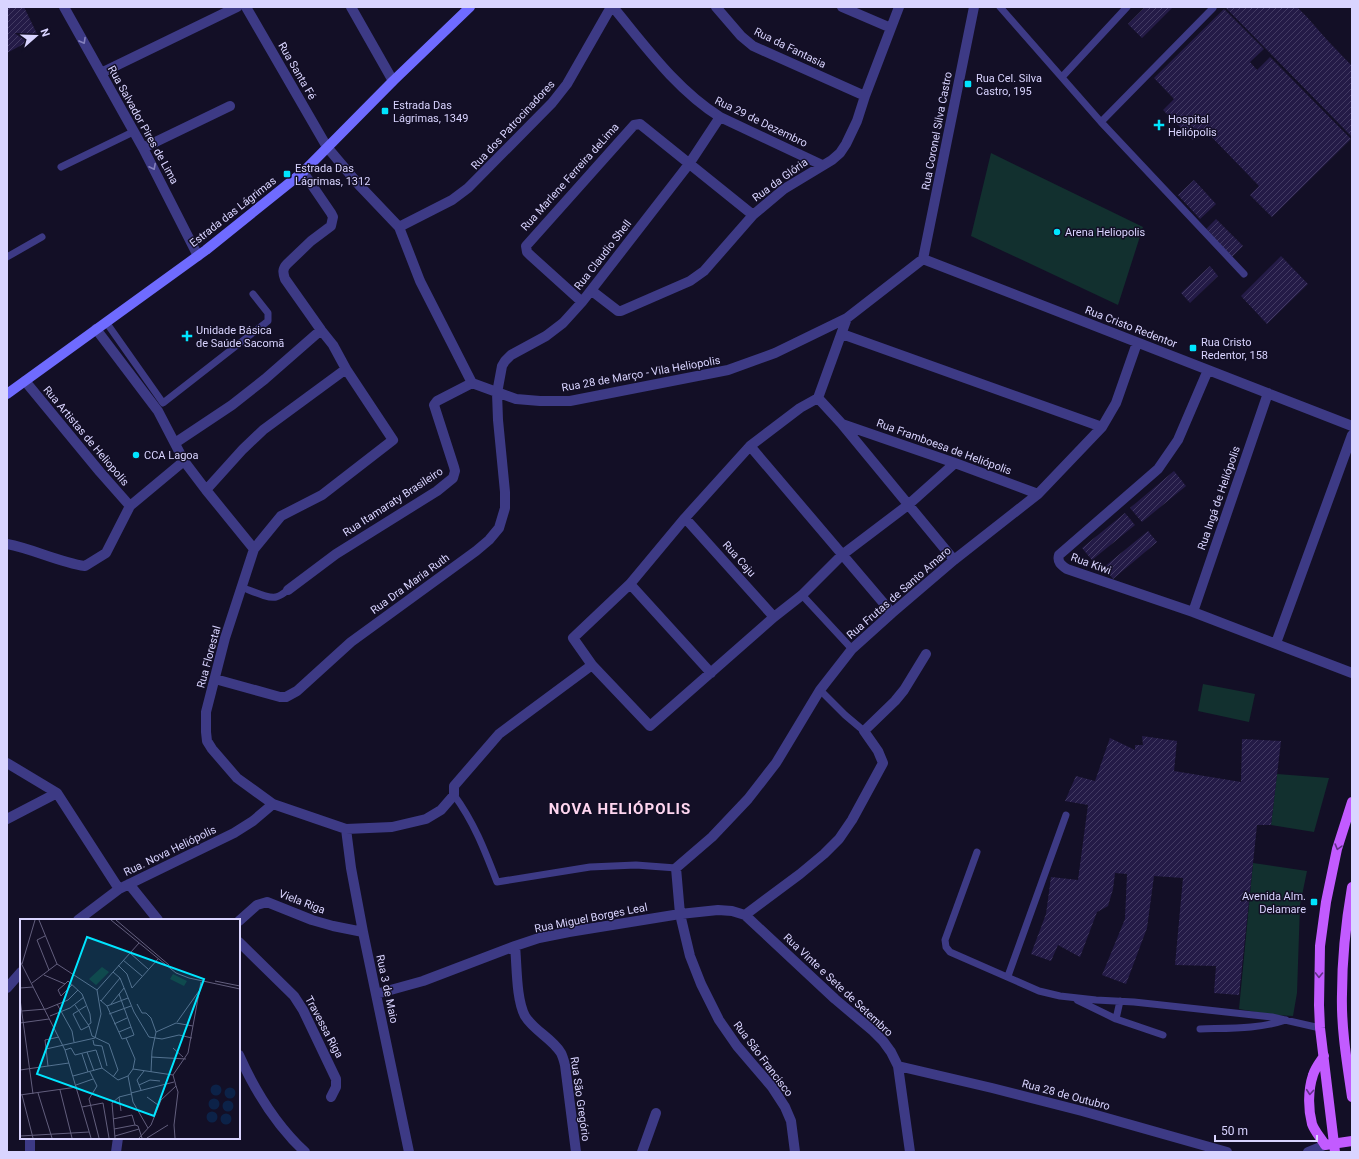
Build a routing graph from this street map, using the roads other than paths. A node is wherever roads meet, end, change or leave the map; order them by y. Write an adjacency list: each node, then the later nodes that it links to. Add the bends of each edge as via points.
1 (64, 7): 15 (street, Rua Salvador Pires de Lima, one-way to 15)
2 (237, 7): 15 (street)
3 (246, 7): 23 (street, Rua Santa Fé)
4 (351, 7): 17 (street)
5 (470, 7): 17 (main road, Estrada das Lágrimas)
6 (612, 7): 20 (street, Rua 29 de Dezembro, via 679,85); 30 (street, Rua dos Patrocinadores, via 567,84 552,103 468,188 452,200)
7 (716, 7): 18 (street, Rua da Fantasia, via 741,36 754,46)
8 (842, 7): 14 (street)
9 (899, 7): 14 (street, Rua da Glória)
10 (974, 7): 34 (street, Rua Coronel Silva Castro)
11 (1000, 7): 16 (lane)
12 (1127, 7): 16 (lane)
13 (1214, 8): 21 (lane)
14 (891, 28): 18 (street, Rua da Glória)
15 (101, 73): 22 (street, Rua Salvador Pires de Lima)
16 (1062, 77): 21 (lane)
17 (392, 81): 23 (main road, Estrada das Lágrimas)
18 (865, 96): 26 (street, Rua da Glória, via 846,144 840,153)
19 (230, 106): 24 (street)
20 (720, 117): 25 (street, Rua Claudio Shell); 26 (street, Rua 29 de Dezembro)
21 (1101, 122): 35 (lane)
22 (133, 132): 24 (street, Rua Salvador Pires de Lima); 27 (lane)
23 (327, 147): 28 (main road, Estrada das Lágrimas); 30 (street)
24 (142, 148): 32 (street, Rua Salvador Pires de Lima, one-way to 32)
25 (690, 164): 29 (street, Rua Marlene Ferreira deLima); 36 (street, Rua Claudio Shell); 38 (street, Rua Marlene Ferreira deLima, via 640,124 634,125 527,244 526,249 530,255)
26 (822, 165): 29 (street, Rua da Glória, via 784,189)
27 (61, 167)
28 (303, 172): 32 (main road, Estrada das Lágrimas); 42 (street, via 331,213 333,222 286,264 283,273)
29 (753, 215): 36 (street, Rua da Glória, via 704,271 690,281 621,311)
30 (399, 227): 48 (street, via 420,280)
31 (42, 237): 33 (lane)
32 (198, 256): 40 (main road, Estrada das Lágrimas)
33 (7, 257)
34 (923, 259): 39 (street, Rua 28 de Março - Vila Heliopolis); 44 (lane)
35 (1244, 274)
36 (592, 291): 38 (street, Rua Claudio Shell)
37 (253, 294): 40 (lane, via 268,314 268,321 164,403)
38 (582, 302): 50 (street, Rua Claudio Shell, via 563,323 505,361)
39 (847, 318): 43 (street); 50 (street, Rua 28 de Março - Vila Heliopolis, via 775,353 728,370 570,401 516,399)
40 (106, 322): 41 (main road, Estrada das Lágrimas)
41 (96, 329): 47 (main road, Estrada das Lágrimas); 57 (street, via 158,411)
42 (321, 330): 45 (street, via 333,345); 57 (street, via 232,405)
43 (842, 334): 52 (street); 55 (street)
44 (1137, 343): 46 (street, Rua Cristo Redentor); 55 (street, via 1116,404)
45 (346, 369): 61 (street, via 263,430); 67 (street, Rua Florestal, via 393,440 322,495 281,516)
46 (1208, 370): 51 (street, Rua Cristo Redentor); 74 (street, Rua Kiwi, via 1178,440 1158,469 1059,555 1058,559 1067,569)
47 (25, 381): 49 (main road, Estrada das Lágrimas); 64 (street, Rua Artistas de Heliopolis)
48 (472, 383): 50 (street, Rua 28 de Março - Vila Heliopolis); 72 (street, Rua Itamaraty Brasileiro, via 434,405 454,466 453,478 437,491 336,554)
49 (8, 391)
50 (497, 393): 83 (street, Rua Dra Maria Ruth, via 505,508 499,528 489,540 350,642 297,691 286,697)
51 (1268, 393): 54 (street, Rua Cristo Redentor); 74 (street, Rua Ingá de Heliópolis)
52 (818, 398): 53 (street); 58 (street, via 800,408)
53 (841, 423): 60 (street, Rua Framboesa de Heliópolis); 63 (street)
54 (1352, 426)
55 (1102, 427): 62 (lane)
56 (1352, 435): 77 (street)
57 (175, 443): 59 (street)
58 (750, 446): 65 (street); 68 (street)
59 (184, 461): 61 (street); 64 (street)
60 (955, 463): 62 (street, Rua Framboesa de Heliópolis); 63 (street)
61 (206, 490): 67 (street)
62 (1038, 494): 69 (street, Rua Frutas de Santo Amaro)
63 (908, 505): 68 (street); 69 (street)
64 (130, 506): 66 (street, via 106,553 85,566)
65 (686, 518): 70 (street); 76 (street, Rua Caju)
66 (7, 544)
67 (254, 549): 71 (street, Rua Florestal)
68 (842, 555): 73 (street); 75 (street)
69 (954, 560): 75 (street, Rua Frutas de Santo Amaro)
70 (630, 584): 80 (street, via 573,638); 81 (street)
71 (241, 588): 72 (lane, via 272,597 283,595); 83 (street, Rua Florestal)
72 (288, 590)
73 (802, 595): 76 (street); 78 (lane)
74 (1193, 612): 77 (street, Rua Kiwi)
75 (892, 613): 78 (street, Rua Frutas de Santo Amaro)
76 (774, 617): 81 (street)
77 (1276, 643): 82 (street, Rua Kiwi)
78 (852, 649): 84 (street, Rua Frutas de Santo Amaro)
79 (926, 654): 85 (street, via 904,690)
80 (592, 665): 81 (street, via 650,726); 87 (street, Rua Florestal, via 499,734)
81 (712, 673)
82 (1352, 673)
83 (215, 679): 90 (street, Rua Florestal, via 206,712 207,741 237,778)
84 (820, 690): 85 (lane); 95 (street, Rua Frutas de Santo Amaro, via 776,763 748,799 712,837)
85 (864, 731): 100 (street, via 883,763 852,820 839,839 824,854)
86 (7, 762): 88 (street)
87 (454, 790): 93 (street, Rua Florestal, via 441,810 426,819 392,827); 95 (lane, via 478,835 497,882 590,867 636,865)
88 (57, 793): 92 (street); 98 (street)
89 (1352, 802): 115 (main road, one-way to 115, via 1337,849 1326,902 1320,946)
90 (273, 804): 93 (street, Rua Florestal); 96 (street, Rua. Nova Heliópolis, via 234,833)
91 (1066, 815): 108 (lane)
92 (7, 819)
93 (346, 829): 104 (street, Rua 3 de Maio)
94 (976, 852): 108 (lane, via 945,940 946,947 950,952)
95 (676, 868): 99 (street, Rua São Francisco)
96 (129, 884): 98 (street, Rua. Nova Heliópolis); 102 (street)
97 (1352, 887): 122 (main road, via 1345,931 1342,994 1345,1050)
98 (119, 889): 101 (street, Rua. Nova Heliópolis)
99 (680, 914): 100 (street, Rua Miguel Borges Leal, via 718,910); 106 (street, Rua Miguel Borges Leal, via 569,932); 134 (street, Rua São Francisco, via 690,956 701,984 737,1046 772,1087 785,1107)
100 (745, 915): 120 (street, Rua Vinte e Sete de Setembro, via 873,1031 887,1047)
101 (79, 919)
102 (157, 919)
103 (240, 920): 104 (street, Viela Riga, via 257,905 267,902 312,920)
104 (363, 932): 110 (street, Rua 3 de Maio)
105 (240, 943): 121 (street, Travessa Riga, via 281,982 303,1010 336,1079 336,1087)
106 (515, 946): 110 (street, Rua Miguel Borges Leal, via 423,980); 132 (street, Rua São Gregório, via 520,1001 525,1015 534,1028 556,1047 564,1060)
107 (20, 973): 109 (street)
108 (1008, 976): 111 (lane, via 1039,991)
109 (7, 988)
110 (376, 994): 131 (street, Rua 3 de Maio)
111 (1072, 997): 112 (lane); 113 (lane)
112 (1120, 1001): 113 (lane); 114 (lane)
113 (1116, 1019): 117 (lane)
114 (1287, 1020): 115 (lane); 116 (lane, via 1272,1025)
115 (1320, 1028): 118 (main road)
116 (1200, 1029)
117 (1163, 1035)
118 (1324, 1056): 127 (main road); 127 (main road, one-way to 127, via 1314,1074 1309,1108 1312,1125 1317,1134)
119 (240, 1057): 130 (street, via 256,1090 276,1119)
120 (898, 1066): 135 (street, Rua Vinte e Sete de Setembro); 136 (street, Rua 28 de Outubro, via 1066,1107)
121 (331, 1097)
122 (1352, 1097)
123 (656, 1113): 133 (street)
124 (30, 1139): 128 (street)
125 (118, 1139): 129 (street)
126 (1352, 1141): 127 (main road)
127 (1332, 1147): 137 (street)
128 (30, 1152)
129 (116, 1152)
130 (305, 1152)
131 (409, 1152)
132 (576, 1152)
133 (642, 1152)
134 (795, 1152)
135 (910, 1152)
136 (1226, 1152)
137 (1308, 1152)

